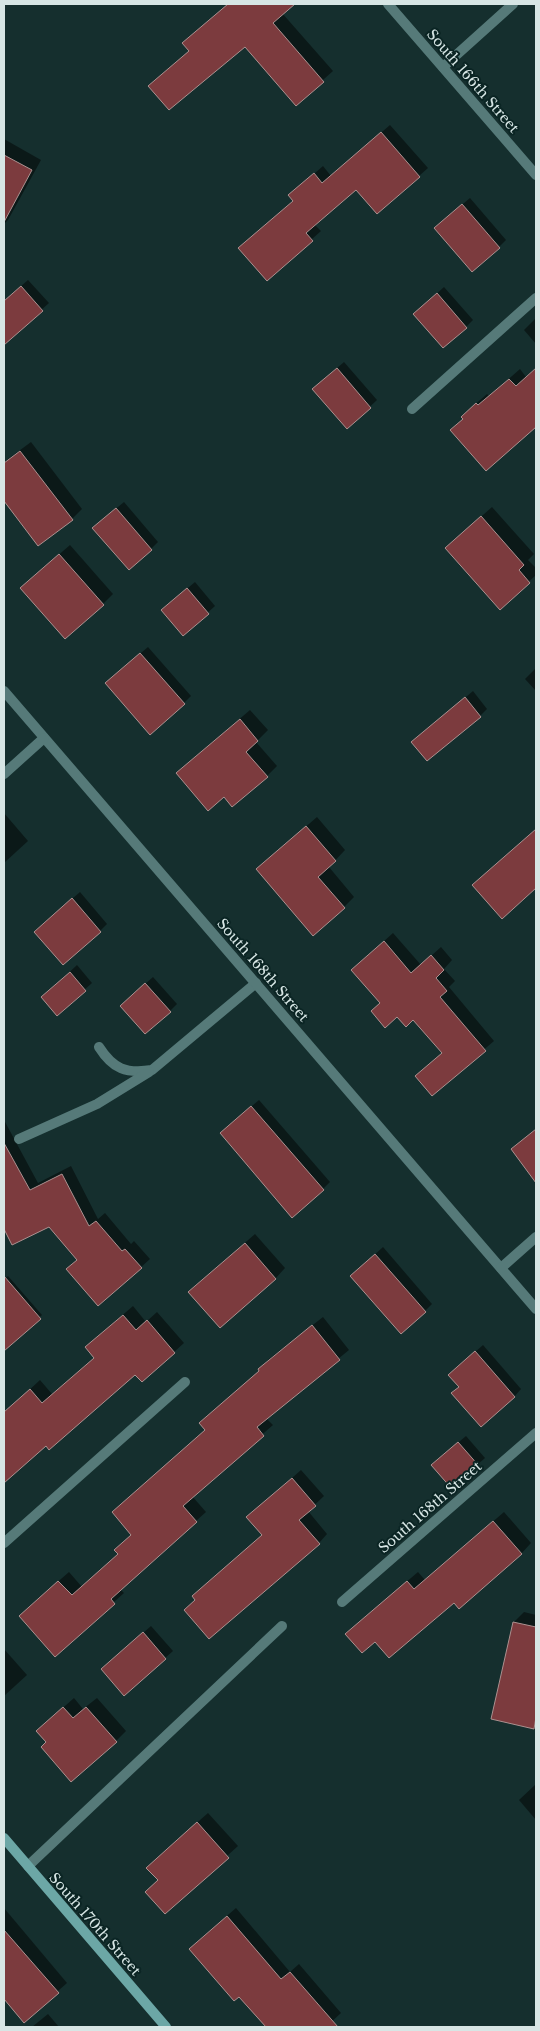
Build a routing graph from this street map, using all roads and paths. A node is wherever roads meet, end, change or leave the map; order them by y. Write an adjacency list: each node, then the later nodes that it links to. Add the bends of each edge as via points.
1 (388, 4): 3 (street, South 166th Street)
2 (513, 4): 3 (street)
3 (442, 67): 4 (street, South 166th Street)
4 (536, 175)
5 (536, 298): 6 (street)
6 (412, 409)
7 (4, 691): 8 (street, South 168th Street)
8 (44, 738): 9 (street); 10 (street, South 168th Street)
9 (4, 774)
10 (256, 983): 12 (street); 15 (street, South 168th Street)
11 (98, 1046): 12 (street, via 105,1057 120,1068 135,1073)
12 (152, 1070): 13 (street, via 97,1104)
13 (18, 1139)
14 (536, 1237): 15 (street)
15 (501, 1268): 16 (street, South 168th Street)
16 (536, 1309)
17 (185, 1382): 19 (street)
18 (536, 1434): 20 (street, South 168th Street)
19 (4, 1543)
20 (342, 1602)
21 (282, 1626): 23 (street)
22 (4, 1838): 23 (street, South 170th Street)
23 (28, 1866): 24 (street, South 170th Street)
24 (166, 2027)

